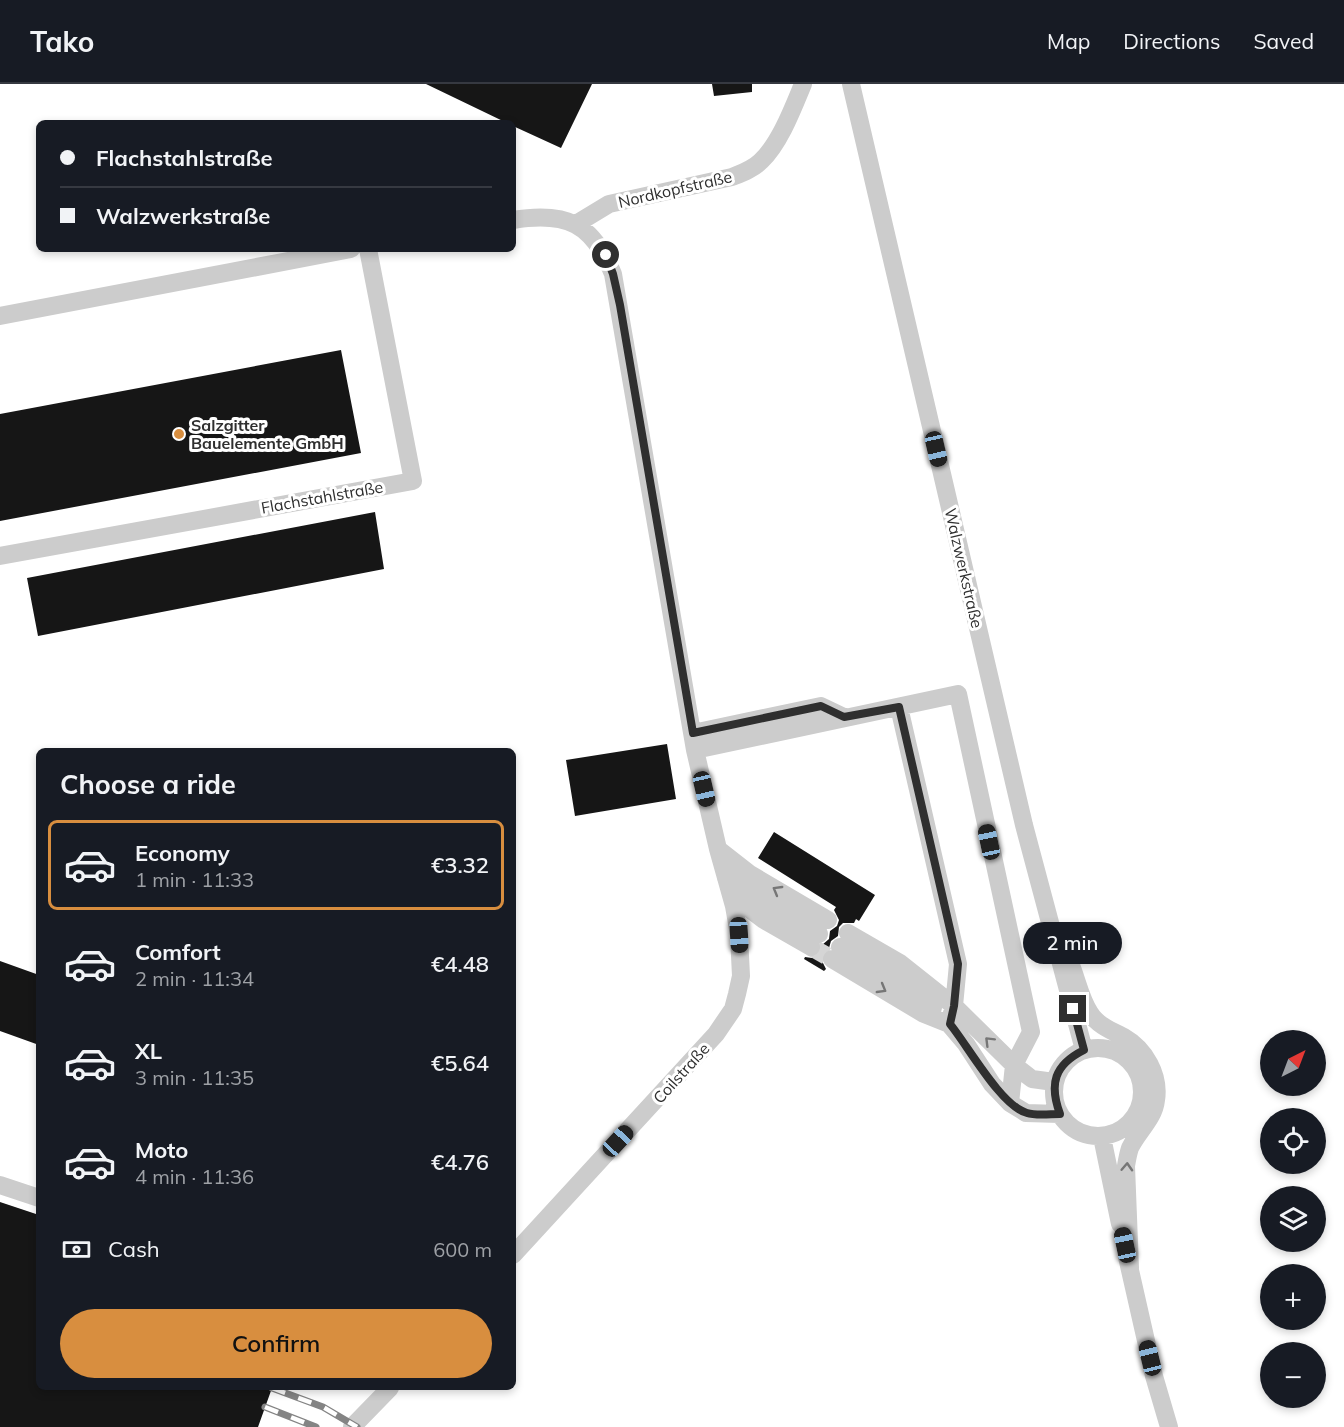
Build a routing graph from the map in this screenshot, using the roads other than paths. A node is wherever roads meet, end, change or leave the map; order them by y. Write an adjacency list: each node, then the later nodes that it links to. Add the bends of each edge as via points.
1 (803, 84): 4 (street, Nordkopfstraße, via 773,146 748,170 609,204)
2 (851, 84): 12 (street, Walzwerkstraße)
3 (516, 219): 4 (street, via 547,218)
4 (576, 225): 10 (street, via 598,242 613,274)
5 (335, 252): 7 (street)
6 (369, 252): 8 (street, Flachstahlstraße, via 412,481)
7 (0, 316)
8 (0, 556)
9 (899, 707): 10 (street, via 844,717 821,706); 14 (street, via 958,964); 16 (street, via 958,694 1031,1032)
10 (694, 742): 11 (street)
11 (718, 849): 13 (street, Coilstraße); 13 (street, one-way to 11, via 819,934)
12 (1039, 886): 15 (street, Walzwerkstraße); 24 (street, one-way to 12, via 1126,1167 1129,1150 1154,1112 1154,1076 1144,1055 1090,1014)
13 (728, 887): 23 (street, Coilstraße, via 739,935 741,976 732,1009 691,1063)
14 (952, 1015): 14 (street, one-way to 14, via 900,963 840,946 924,1014); 16 (street, one-way to 14); 18 (street, via 992,1084)
15 (1084, 1050): 17 (street, via 1063,1065); 20 (street, via 1098,1048 1126,1058 1141,1083 1142,1098 1129,1124)
16 (1014, 1065): 17 (street, via 1032,1079); 18 (street)
17 (1054, 1082): 19 (street, via 1054,1099)
18 (1010, 1103): 19 (street, via 1026,1113)
19 (1060, 1114): 20 (street, via 1073,1130)
20 (1102, 1137): 24 (street)
21 (0, 1185): 22 (street)
22 (36, 1197)
23 (516, 1252)
24 (1130, 1268): 27 (street)
25 (388, 1390): 26 (street)
26 (352, 1427)
27 (1169, 1427)

